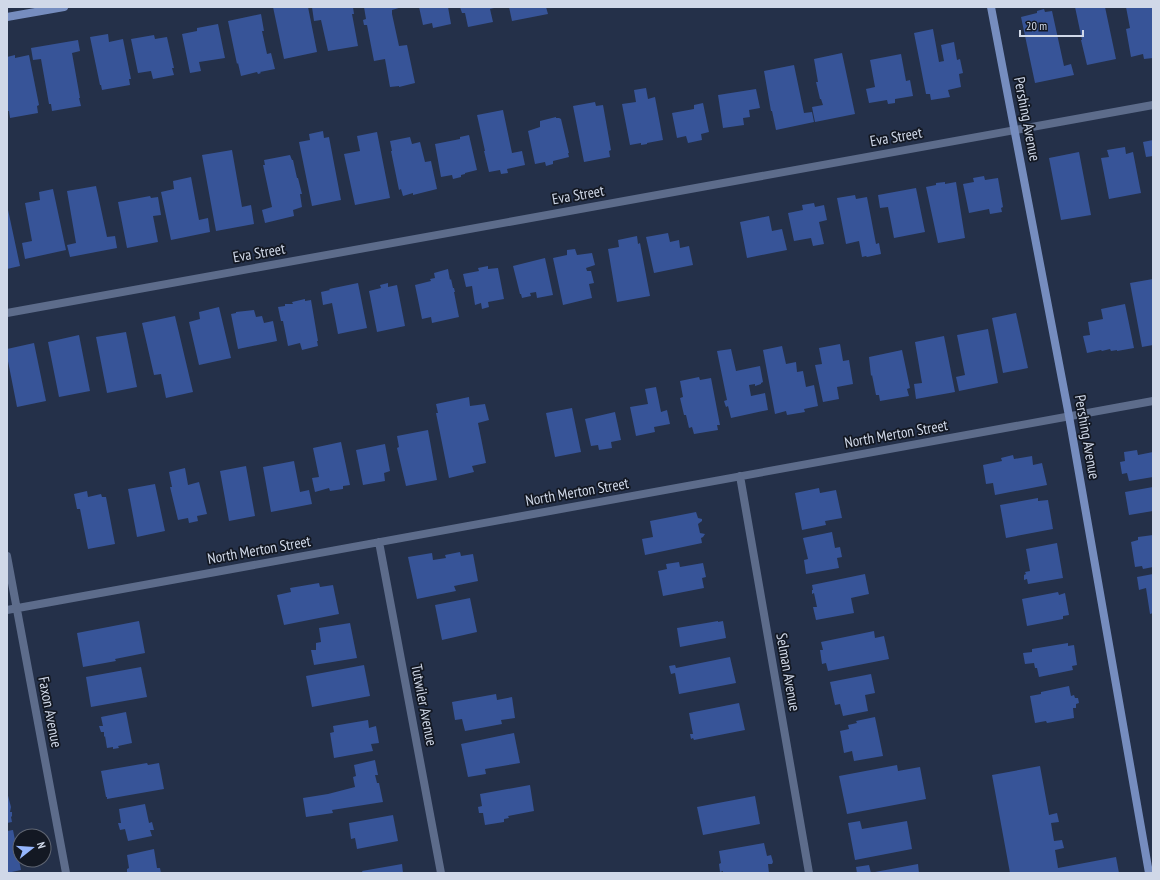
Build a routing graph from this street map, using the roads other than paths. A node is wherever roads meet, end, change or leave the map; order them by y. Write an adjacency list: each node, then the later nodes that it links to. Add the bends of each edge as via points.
1 (64, 7): 3 (street)
2 (991, 7): 5 (street, Pershing Avenue)
3 (7, 17)
4 (1153, 105): 5 (street, Eva Street)
5 (1014, 130): 6 (street, Eva Street); 8 (street, Pershing Avenue)
6 (7, 313)
7 (1153, 401): 8 (street, North Merton Street)
8 (1069, 416): 9 (street, North Merton Street); 17 (street, Pershing Avenue)
9 (740, 476): 10 (street, North Merton Street); 16 (street, Selman Avenue)
10 (379, 542): 12 (street, North Merton Street); 15 (street, Tutwiler Avenue)
11 (7, 556): 12 (street, Faxon Avenue)
12 (16, 608): 13 (street, North Merton Street); 14 (street, Faxon Avenue)
13 (7, 610)
14 (66, 873)
15 (441, 873)
16 (808, 873)
17 (1149, 873)

